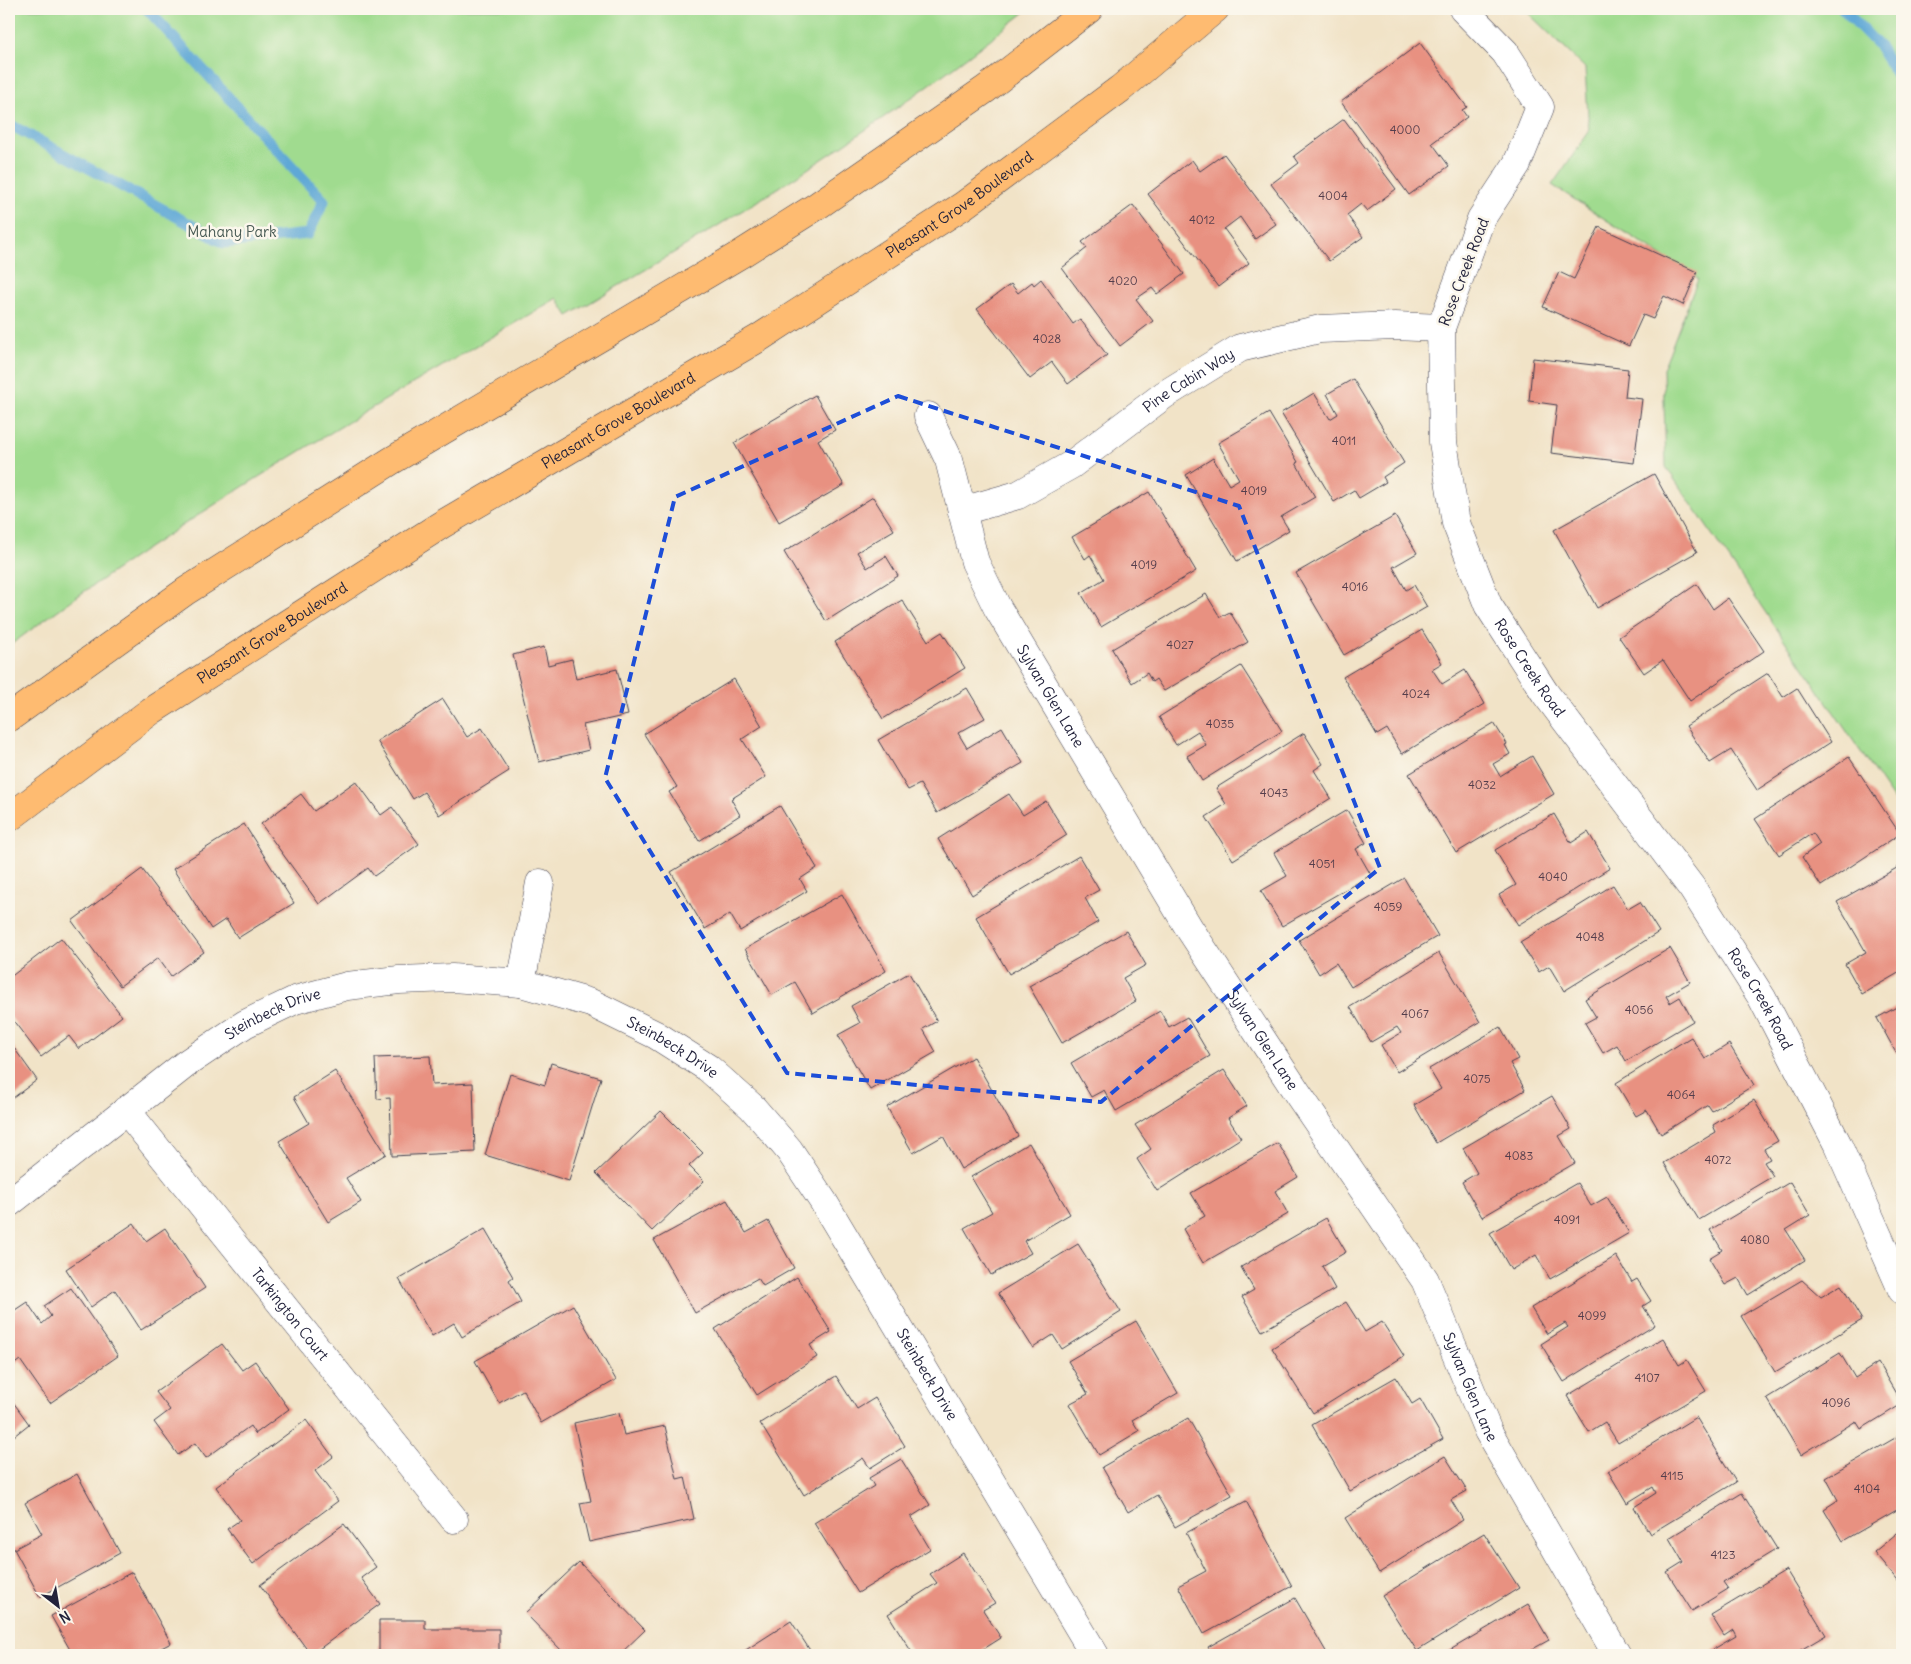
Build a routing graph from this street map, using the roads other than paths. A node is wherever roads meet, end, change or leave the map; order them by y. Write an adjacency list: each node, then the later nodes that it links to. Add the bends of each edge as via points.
1 (1089, 9): 7 (main road, via 986,89 817,206 286,526 186,591)
2 (1215, 9): 8 (main road, Pleasant Grove Boulevard, via 1120,89 964,205 759,338 408,546 151,711)
3 (1463, 9): 4 (street, Rose Creek Road, via 1505,52 1540,107 1516,164 1481,219)
4 (1441, 328): 6 (street, Pine Cabin Way, via 1320,329 1240,348 1164,395 1071,465 1018,495); 13 (street, Rose Creek Road, via 1443,442 1456,523 1488,605 1545,693 1692,888 1762,998 1837,1143)
5 (928, 416): 6 (street, Sylvan Glen Lane, via 949,460)
6 (962, 511): 16 (street, Sylvan Glen Lane, via 975,562 997,608 1154,870 1298,1094 1425,1280 1488,1431)
7 (9, 718)
8 (9, 818)
9 (540, 882): 10 (street)
10 (521, 983): 11 (street, Steinbeck Drive, via 452,978 399,980 347,986 294,1000 245,1024); 15 (street, Steinbeck Drive, via 590,1004 656,1035 708,1068 752,1107 789,1150 823,1200)
11 (126, 1110): 12 (street, Steinbeck Drive); 14 (street, Tarkington Court)
12 (9, 1203)
13 (1902, 1290)
14 (454, 1519)
15 (1095, 1655)
16 (1617, 1655)

